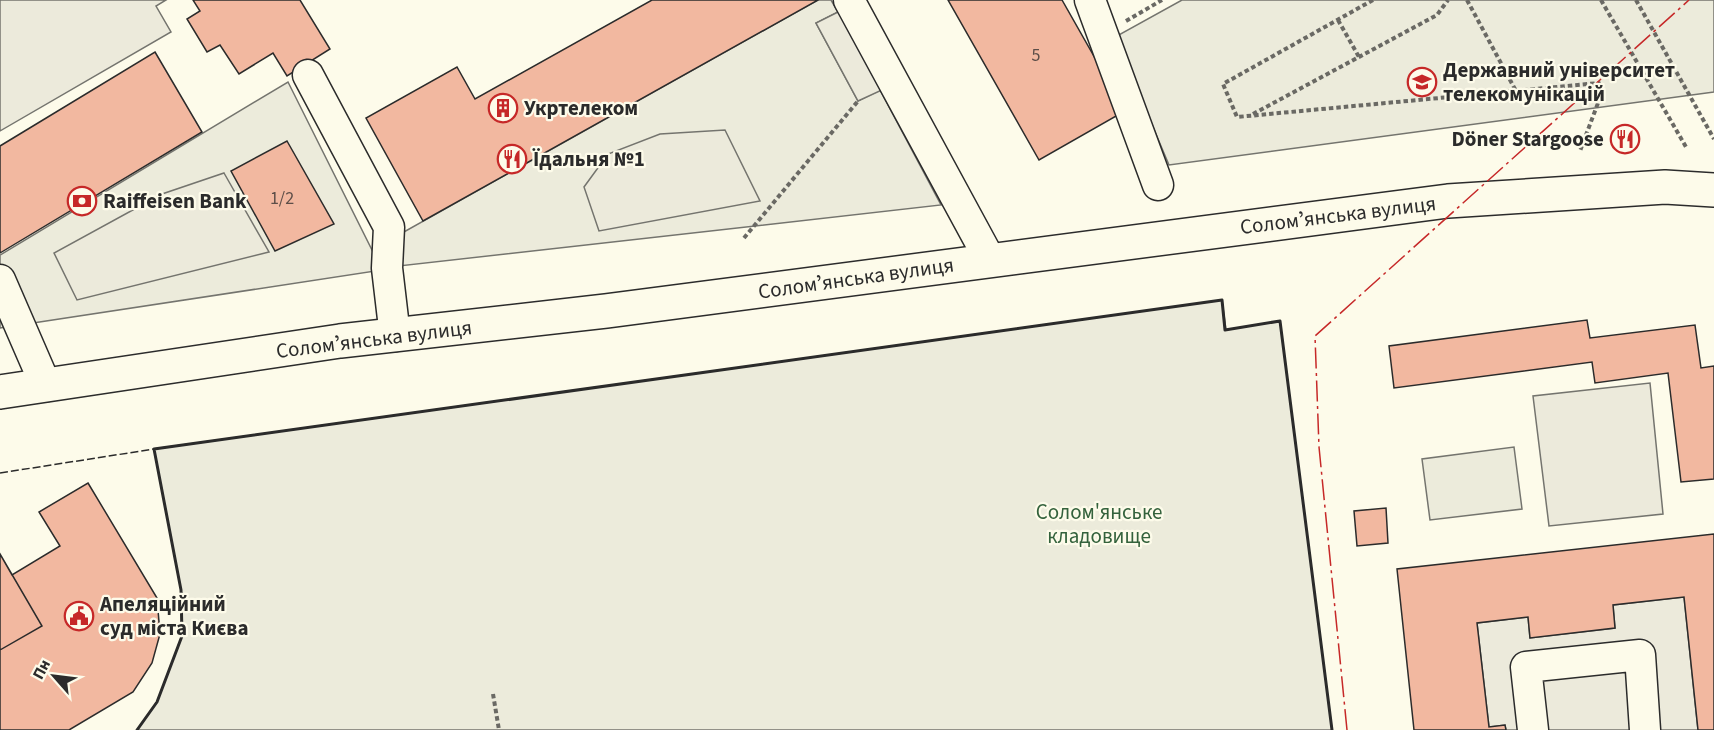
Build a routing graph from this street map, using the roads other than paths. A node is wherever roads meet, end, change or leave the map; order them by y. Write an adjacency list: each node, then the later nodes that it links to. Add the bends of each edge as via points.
1 (849, 0): 6 (lane)
2 (1090, 0): 4 (lane)
3 (308, 75): 8 (lane, via 389,227 387,268)
4 (1158, 185)
5 (1714, 190): 6 (main road, Соломʼянська вулиця, via 1665,187 1448,201)
6 (990, 260): 8 (main road, Соломʼянська вулиця)
7 (0, 280): 9 (lane)
8 (394, 336): 9 (main road, Соломʼянська вулиця)
9 (46, 386): 10 (main road, Соломʼянська вулиця)
10 (0, 392)
11 (1533, 730): 12 (lane, via 1526,667 1640,655)
12 (1645, 730)

